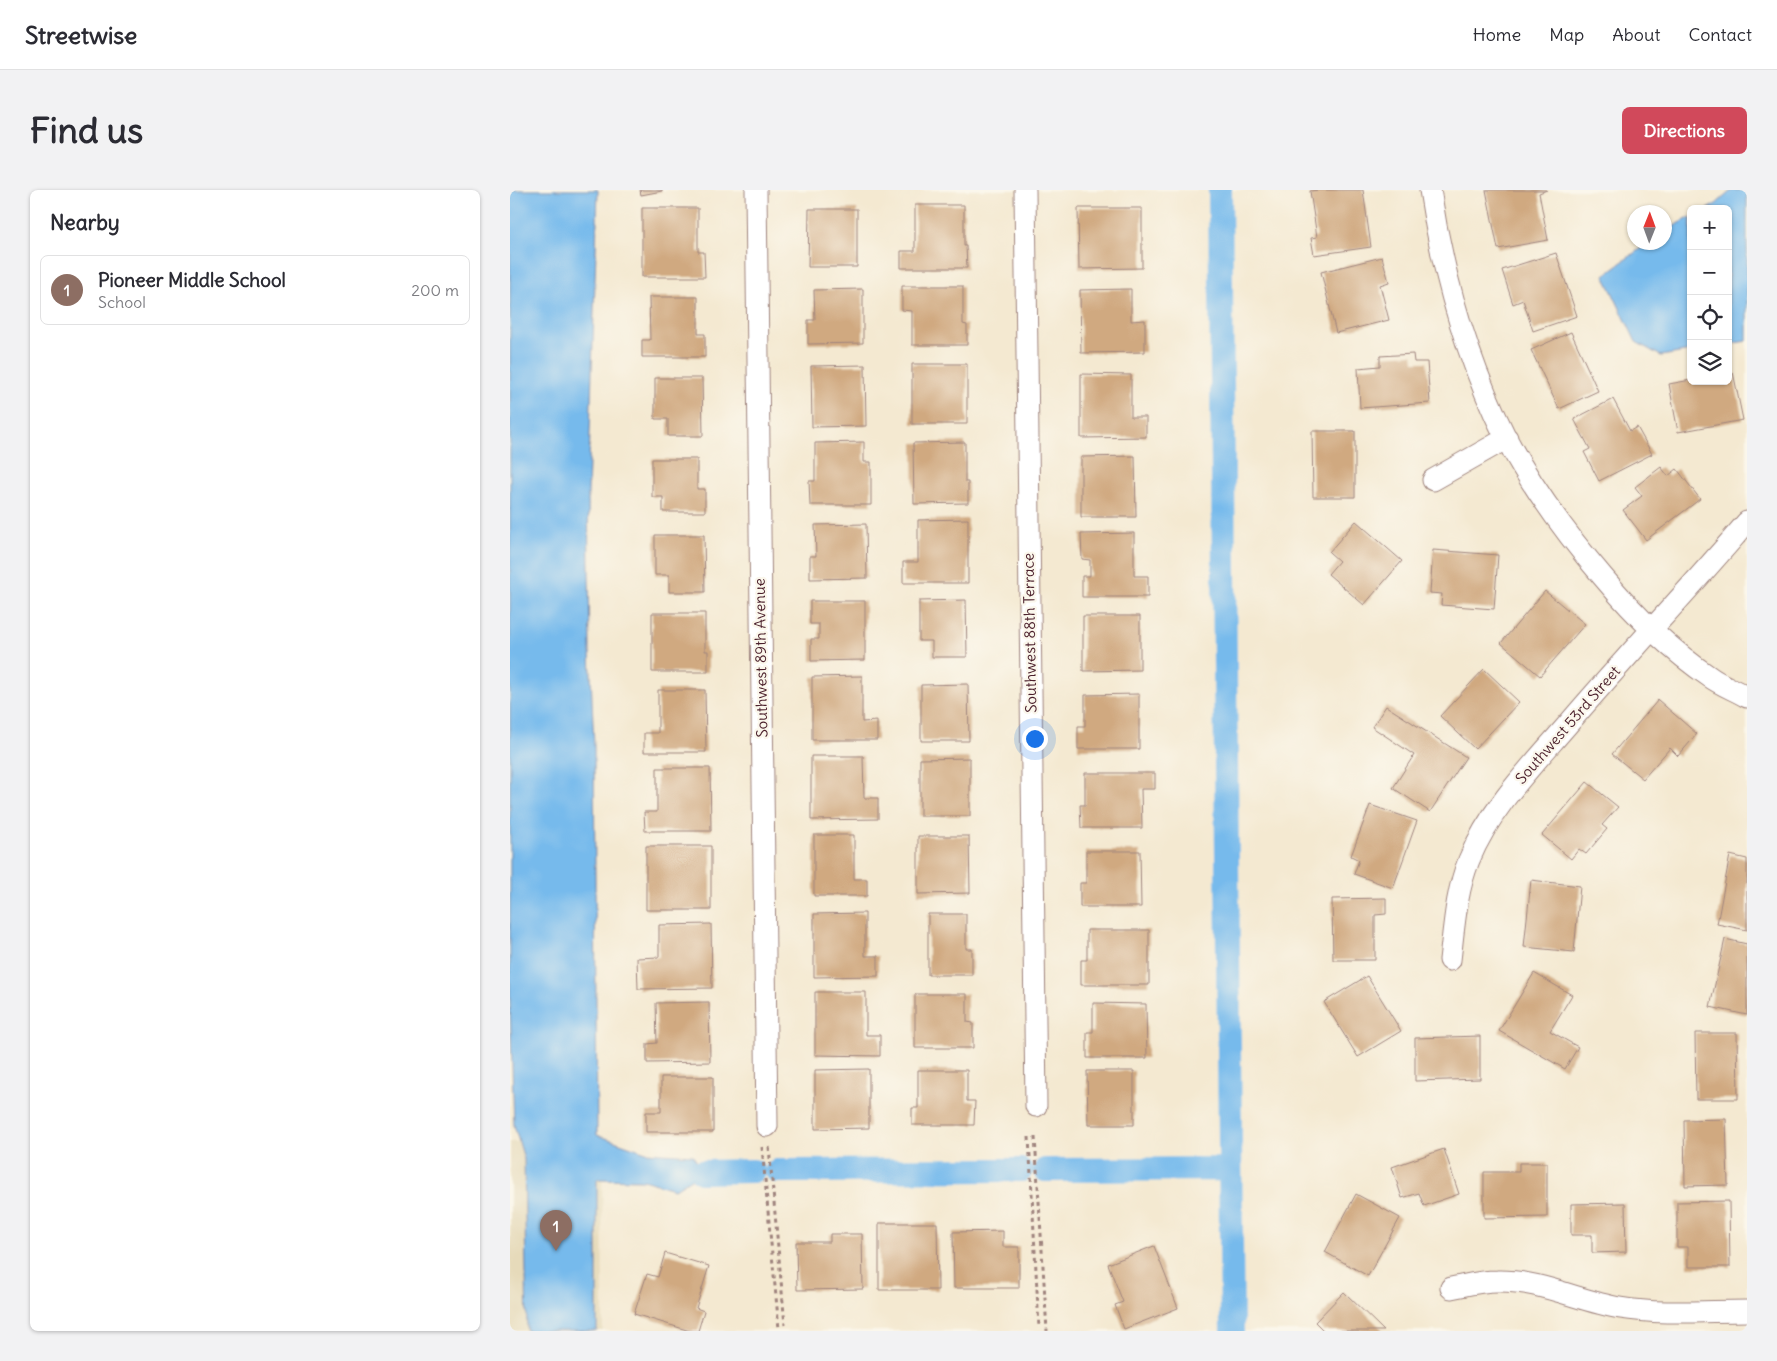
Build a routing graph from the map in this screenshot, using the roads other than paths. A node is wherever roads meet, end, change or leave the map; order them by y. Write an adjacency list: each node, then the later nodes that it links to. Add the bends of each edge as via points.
1 (756, 190): 11 (street, Southwest 89th Avenue)
2 (1025, 190): 10 (street, Southwest 88th Terrace)
3 (1430, 190): 4 (street, via 1454,304 1481,381)
4 (1506, 438): 5 (street); 7 (street, via 1530,479 1590,562)
5 (1432, 480)
6 (1747, 522): 7 (street, Southwest 53rd Street)
7 (1652, 628): 8 (street, via 1679,654 1712,678); 9 (street, Southwest 53rd Street, via 1519,781 1483,830 1468,861 1458,895)
8 (1747, 696)
9 (1450, 960)
10 (1036, 1106)
11 (766, 1136)
12 (1452, 1288): 13 (street, via 1480,1282 1516,1282 1641,1311)
13 (1747, 1311)

